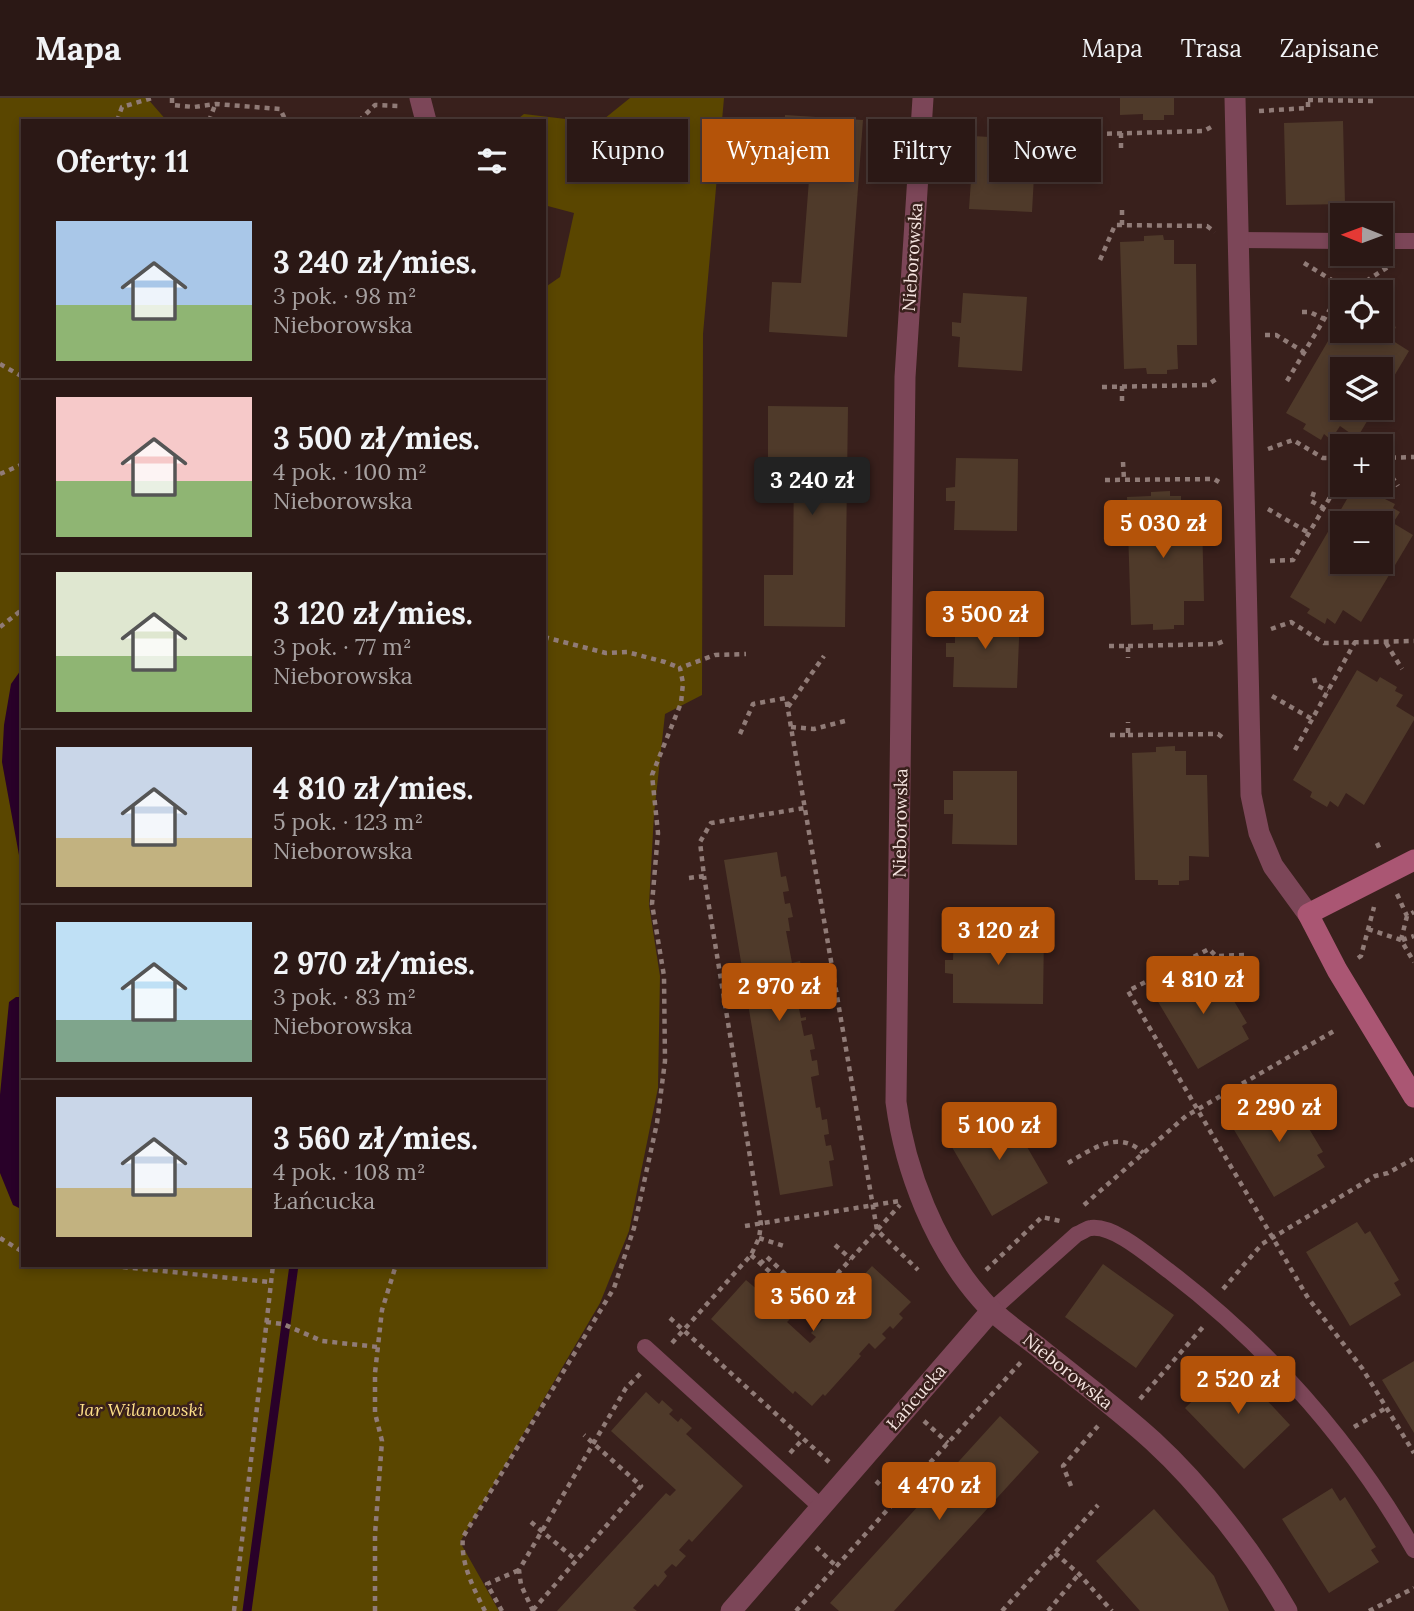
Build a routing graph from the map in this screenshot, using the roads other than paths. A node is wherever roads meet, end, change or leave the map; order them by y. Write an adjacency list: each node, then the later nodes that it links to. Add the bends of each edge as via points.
1 (923, 98): 10 (street, Nieborowska, via 905,377 896,1102 920,1193 932,1220 981,1300)
2 (1235, 98): 5 (street)
3 (412, 104): 4 (street)
4 (424, 119)
5 (1229, 238): 6 (lane); 8 (street, via 1251,795 1259,833 1273,866)
6 (1330, 240)
7 (1414, 860): 8 (street)
8 (1308, 914): 9 (street)
9 (1414, 1097)
10 (999, 1304): 12 (street, Łańcucka); 13 (lane, via 1077,1234 1091,1228 1110,1231 1135,1245 1215,1306 1289,1379 1354,1458); 15 (street, Nieborowska, via 1153,1441 1222,1518)
11 (651, 1352): 12 (lane)
12 (821, 1507): 14 (street, Łańcucka)
13 (1414, 1550)
14 (731, 1611)
15 (1287, 1611)

